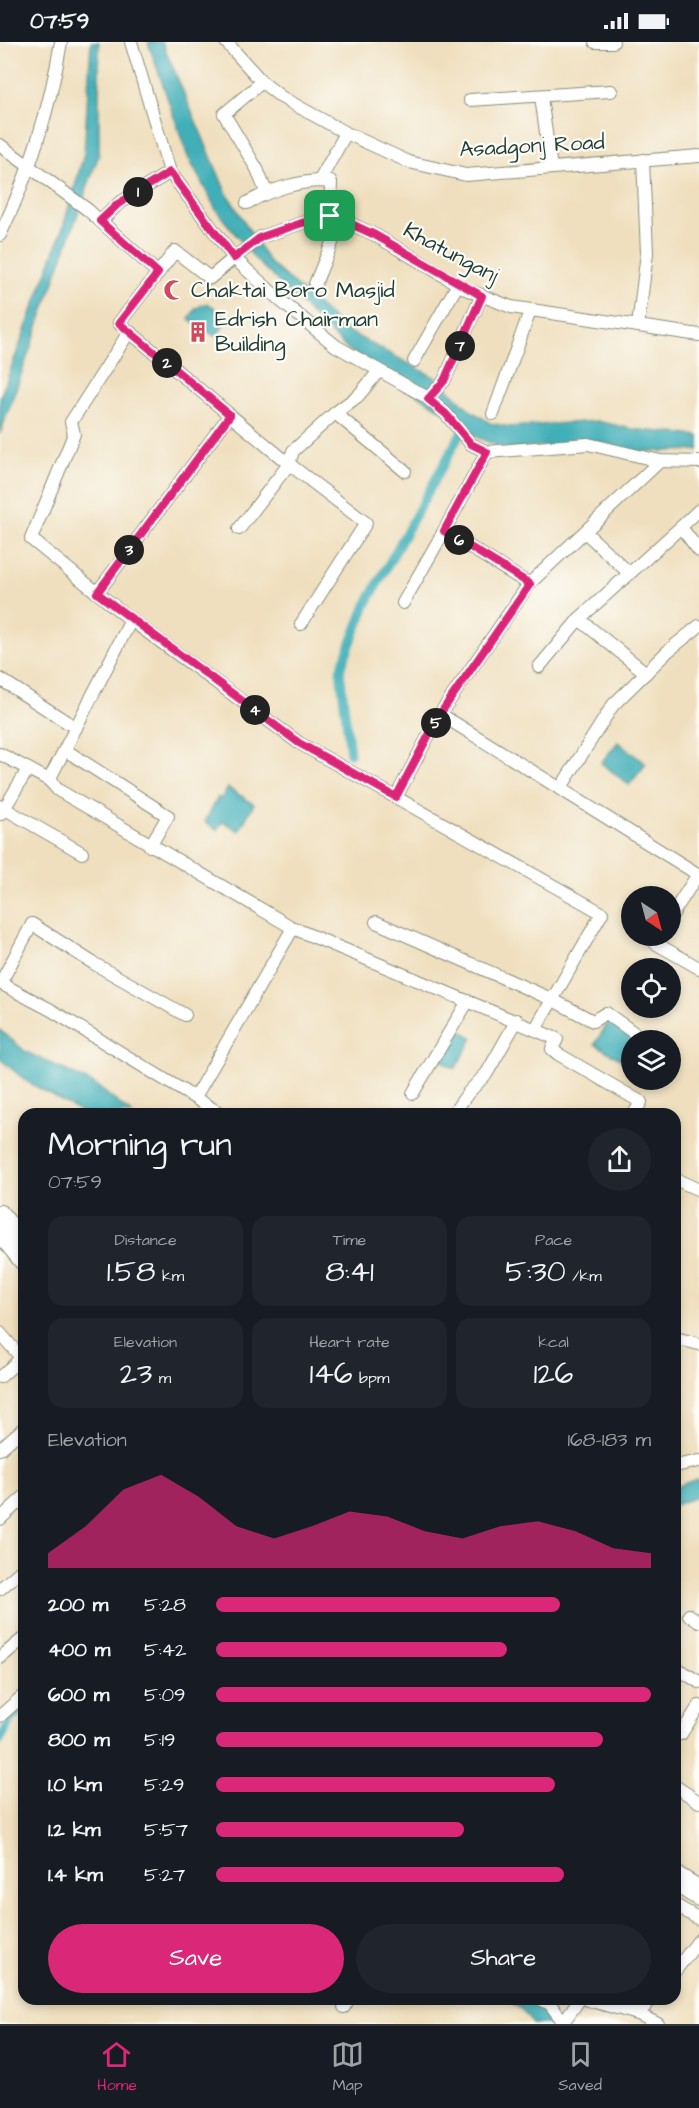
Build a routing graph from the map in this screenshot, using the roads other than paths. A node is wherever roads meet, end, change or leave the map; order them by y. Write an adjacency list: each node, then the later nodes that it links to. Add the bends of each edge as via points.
1 (61, 42): 14 (street)
2 (131, 42): 16 (street)
3 (226, 42): 6 (street, Asadgonj Road)
4 (595, 42): 5 (street)
5 (613, 42)
6 (262, 82): 10 (street, Asadgonj Road); 18 (street, via 224,114)
7 (611, 91): 8 (street)
8 (541, 97): 9 (street); 15 (street)
9 (470, 100)
10 (346, 133): 15 (street, Asadgonj Road, via 409,162 466,175); 17 (street)
11 (0, 145): 14 (street)
12 (699, 156): 13 (street, Asadgonj Road)
13 (643, 160): 15 (street, Asadgonj Road); 29 (street, via 647,253)
14 (28, 167): 21 (street); 22 (street)
15 (551, 168)
16 (170, 172): 21 (street, via 118,204); 23 (street)
17 (320, 180): 18 (street); 20 (street, via 331,182)
18 (266, 192): 19 (street)
19 (247, 203)
20 (330, 216): 23 (street, via 261,237); 25 (street, via 334,238); 26 (street, Khatunganj, via 375,235)
21 (100, 221): 24 (street)
22 (1, 232)
23 (237, 256): 24 (street, via 210,278 175,251); 33 (street, via 281,301 336,346)
24 (158, 273): 30 (street, via 119,323)
25 (315, 284)
26 (458, 284): 27 (street, Khatunganj); 32 (street)
27 (482, 296): 28 (street, Khatunganj); 34 (street, via 444,381)
28 (530, 311): 29 (street, Khatunganj); 36 (street)
29 (638, 326): 31 (street, Khatunganj)
30 (129, 332): 37 (street); 51 (street, via 71,422 74,434 31,539)
31 (699, 335)
32 (414, 361)
33 (379, 371): 34 (street); 35 (street, via 358,396)
34 (428, 399): 38 (street, via 471,444)
35 (335, 413): 41 (street, via 293,451); 42 (street)
36 (493, 414)
37 (230, 415): 41 (street); 51 (street)
38 (487, 452): 39 (street, via 588,444); 46 (street)
39 (660, 461): 40 (street); 47 (street)
40 (699, 462)
41 (289, 464): 45 (street); 55 (street, via 366,523)
42 (405, 471)
43 (699, 510): 44 (street)
44 (681, 527): 48 (street); 49 (street)
45 (239, 529)
46 (444, 531): 50 (street); 52 (street)
47 (585, 532): 49 (street); 50 (street)
48 (699, 551)
49 (628, 572): 53 (street)
50 (530, 584): 60 (street)
51 (97, 593): 54 (street)
52 (403, 603)
53 (579, 619): 57 (street); 58 (street)
54 (131, 620): 61 (street); 67 (street, via 299,743)
55 (301, 624)
56 (699, 626): 58 (street)
57 (539, 667)
58 (646, 673): 66 (street, via 613,705)
59 (0, 679): 61 (street)
60 (440, 714): 66 (street); 67 (street)
61 (76, 728): 62 (street)
62 (65, 750): 65 (street); 69 (street, via 168,816)
63 (0, 754): 64 (street)
64 (28, 769): 65 (street); 68 (street)
65 (49, 780): 69 (street, via 58,790)
66 (560, 789): 71 (street)
67 (396, 797): 78 (street, via 602,913)
68 (1, 810): 70 (street)
69 (150, 846): 74 (street)
70 (82, 853)
71 (699, 874): 72 (street)
72 (681, 901)
73 (376, 922): 78 (street)
74 (293, 928): 79 (street); 85 (street)
75 (660, 946): 76 (street)
76 (699, 968)
77 (0, 984): 80 (street, via 32,924); 85 (street, via 51,1010)
78 (551, 999): 82 (street); 83 (street, via 593,1021 606,1013)
79 (468, 1001): 81 (street); 84 (street)
80 (185, 1014)
81 (517, 1020): 82 (street); 87 (street, via 487,1073)
82 (537, 1028): 88 (street, via 557,1039 552,1049 558,1054 636,1097 641,1102)
83 (630, 1030)
84 (413, 1093)
85 (195, 1097): 86 (street)
86 (212, 1108)
87 (458, 1108)
88 (638, 1108)
89 (681, 1182): 90 (street)
90 (699, 1190)
91 (0, 1214): 93 (highway)
92 (0, 1233): 94 (highway)
93 (18, 1236)
94 (18, 1255)
95 (0, 1333): 98 (street)
96 (681, 1340): 97 (street)
97 (699, 1344)
98 (18, 1353)
99 (18, 1362): 100 (street)
100 (0, 1377)
101 (18, 1433): 102 (street)
102 (0, 1449)
103 (699, 1461): 104 (street)
104 (681, 1465)
105 (18, 1502): 106 (street)
106 (0, 1519)
107 (18, 1573): 108 (street)
108 (0, 1589)
109 (18, 1643): 110 (street)
110 (0, 1658)
111 (681, 1671): 112 (street)
112 (699, 1682)
113 (18, 1700): 115 (street)
114 (699, 1706): 116 (street)
115 (0, 1716)
116 (681, 1734)
117 (681, 1790): 118 (street)
118 (699, 1802)
119 (681, 1875): 121 (street)
120 (681, 1886): 122 (highway)
121 (699, 1886)
122 (699, 1897)
123 (681, 1900): 125 (highway)
124 (681, 1908): 126 (street)
125 (699, 1910)
126 (699, 1919)
127 (699, 1940): 128 (street)
128 (681, 1963)
129 (551, 2005): 133 (street)
130 (575, 2005): 133 (street)
131 (628, 2005): 132 (street)
132 (644, 2007): 134 (street)
133 (562, 2022)
134 (658, 2024)

